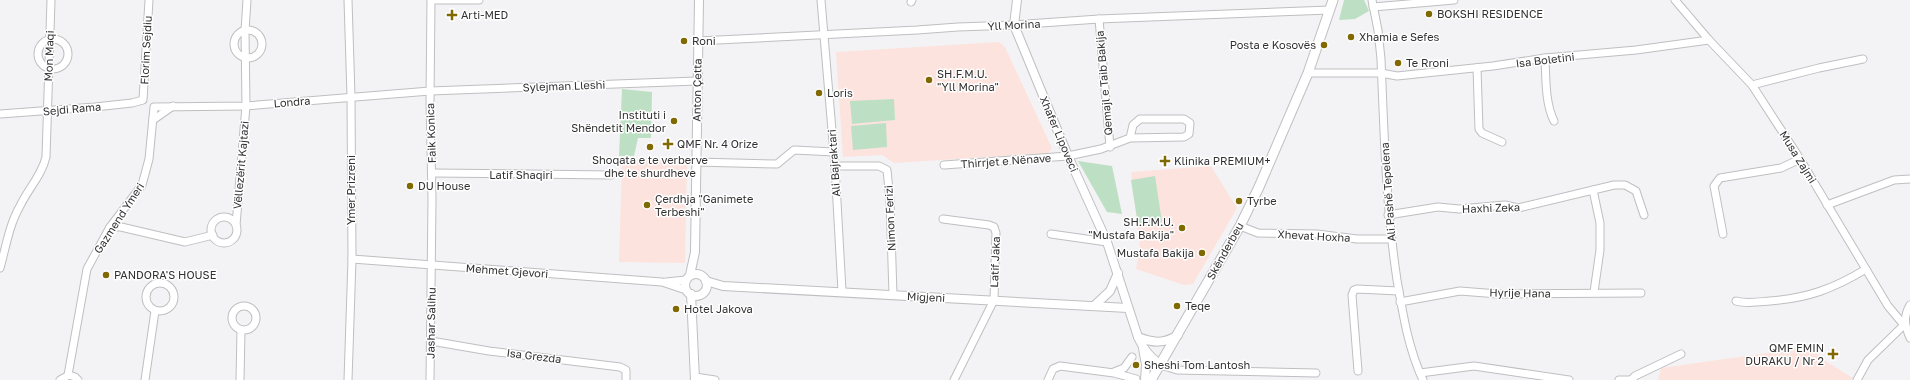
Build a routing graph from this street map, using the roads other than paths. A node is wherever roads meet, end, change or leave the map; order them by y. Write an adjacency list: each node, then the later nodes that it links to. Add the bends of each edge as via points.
1 (51, 0): 19 (street, Mon Maqi)
2 (149, 0): 33 (street, Florim Sejdiu)
3 (247, 0): 17 (street, Vëllezërit Kajtazi)
4 (348, 0): 32 (street, Ymer Prizreni)
5 (431, 0): 6 (street); 31 (street, Faik Konica)
6 (475, 0)
7 (699, 0): 21 (street, Anton Çetta)
8 (820, 0): 18 (street, Ali Bajraktari)
9 (1017, 0): 16 (street)
10 (1333, 0): 14 (main road, Skënderbeu)
11 (1454, 0): 13 (street)
12 (1675, 0): 20 (street, Musa Zajmi)
13 (1372, 3): 28 (street, Ali Pashë Tepelena, via 1378,30)
14 (1330, 10): 15 (street, Yll Morina); 27 (main road, Skënderbeu)
15 (1099, 19): 16 (street, Yll Morina); 43 (street, Qemajl e Taib Bakija)
16 (1014, 25): 18 (street, Yll Morina); 45 (street, Xhafer Lipoveci)
17 (245, 31): 22 (street, Vëllezërit Kajtazi); 22 (street, via 238,35 234,42 236,50); 22 (street, via 250,30 258,34 262,47 254,57)
18 (824, 34): 21 (street, Yll Morina); 44 (street, Ali Bajraktari)
19 (49, 40): 25 (street, Mon Maqi); 25 (street, via 62,42 66,45 68,54 61,66)
20 (1709, 40): 23 (street, Isa Boletini); 30 (street, Musa Zajmi)
21 (698, 41): 29 (street, Anton Çetta)
22 (245, 58): 35 (street, Vëllezërit Kajtazi)
23 (1545, 58): 26 (street, Isa Boletini); 40 (street, via 1548,100)
24 (1863, 59): 30 (street)
25 (48, 67): 37 (street, Mon Maqi)
26 (1477, 68): 28 (street, Isa Boletini, via 1397,76); 42 (street, via 1479,128 1482,133)
27 (1308, 73): 28 (street); 59 (main road, Skënderbeu, via 1280,141)
28 (1381, 73): 55 (street, Ali Pashë Tepelena)
29 (697, 81): 31 (street, Sylejman Lleshi); 47 (street, Anton Çetta)
30 (1752, 85): 46 (street, Musa Zajmi)
31 (430, 91): 32 (street, Londra); 50 (street, Faik Konica)
32 (351, 96): 35 (street, Londra); 67 (street, Ymer Prizreni)
33 (143, 100): 37 (street, Sejdi Rama)
34 (173, 106): 35 (street, Londra); 36 (street, Londra); 39 (street)
35 (246, 106): 58 (street, Vëllezërit Kajtazi)
36 (154, 107): 39 (street, Gazmend Ymeri)
37 (48, 111): 38 (street, Sejdi Rama); 69 (street, Mon Maqi, via 44,165 19,206)
38 (0, 114)
39 (153, 120): 60 (street, Gazmend Ymeri, via 150,159 142,184)
40 (1554, 121)
41 (1130, 138): 41 (street, via 1186,136 1189,134 1190,123 1184,119 1140,119 1133,125); 43 (street, Thirrjet e Nënave)
42 (1502, 142)
43 (1110, 147): 45 (street, Thirrjet e Nënave)
44 (834, 152): 47 (street, via 794,150 777,164); 49 (street, Ali Bajraktari)
45 (1068, 156): 48 (street, Thirrjet e Nënave); 65 (street, Xhafer Lipoveci)
46 (1800, 159): 54 (street, Musa Zajmi); 62 (street, via 1781,168 1720,178 1714,186)
47 (696, 162): 66 (street, Anton Çetta)
48 (944, 165)
49 (835, 166): 77 (street, Ali Bajraktari); 81 (street, Nimon Ferizi, via 879,166 887,170)
50 (432, 173): 51 (street, Latif Shaqiri); 68 (street, Faik Konica)
51 (611, 175)
52 (1910, 179): 54 (street, via 1894,180)
53 (1593, 190): 55 (street, Haxhi Zeka, via 1518,208 1505,205 1459,209 1438,207); 56 (street, Haxhi Zeka, via 1625,185 1636,191); 78 (street, via 1600,223 1600,250)
54 (1827, 205): 70 (street, Musa Zajmi)
55 (1388, 215): 64 (street, Ali Pashë Tepelena)
56 (1644, 215)
57 (944, 219): 82 (street, Latif Jaka, via 989,224 994,227)
58 (236, 225): 63 (street, Vëllezërit Kajtazi, via 229,218 218,219 212,228); 63 (street, Vëllezërit Kajtazi, via 236,234 230,242 218,242)
59 (1240, 226): 64 (street, Xhevat Hoxha, via 1258,233 1317,234 1363,239); 91 (main road, Skënderbeu)
60 (110, 227): 63 (street, via 121,227 185,242); 102 (street, Gazmend Ymeri, via 87,269)
61 (1051, 234): 65 (street)
62 (1723, 234)
63 (213, 235)
64 (1390, 238): 76 (street, Ali Pashë Tepelena)
65 (1107, 242): 71 (street, Xhafer Lipoveci)
66 (695, 252): 72 (street, Anton Çetta); 73 (street, Anton Çetta)
67 (352, 259): 68 (street, Mehmet Gjevori); 111 (street, Ymer Prizreni)
68 (432, 266): 74 (street, Mehmet Gjevori); 94 (street, Jashar Salihu)
69 (0, 268)
70 (1866, 269): 84 (street, via 1823,292 1785,300); 89 (street, Musa Zajmi, via 1888,306)
71 (1118, 273): 86 (street, via 1110,291); 87 (street, Xhafer Lipoveci)
72 (688, 278): 73 (street, Migjeni); 74 (street, Mehmet Gjevori); 79 (street, Anton Çetta)
73 (703, 278): 75 (street, Migjeni); 79 (street)
74 (662, 282): 79 (street, Mehmet Gjevori)
75 (723, 286): 77 (street, Migjeni); 79 (street, Migjeni)
76 (1399, 291): 83 (street, Ali Pashë Tepelena); 99 (street, via 1354,290 1352,296)
77 (842, 292): 81 (street, Migjeni)
78 (1594, 292): 80 (street, Hyrije Hana); 83 (street, Hyrije Hana, via 1498,294 1460,291)
79 (695, 293): 104 (street)
80 (1641, 293)
81 (893, 295): 82 (street, Migjeni)
82 (994, 300): 86 (street, Migjeni); 115 (street)
83 (1400, 302): 103 (street, Ali Pashë Tepelena, via 1407,335)
84 (1736, 302)
85 (1910, 305): 89 (street, via 1906,311)
86 (1094, 306): 87 (street, Migjeni)
87 (1128, 308): 92 (street, Xhafer Lipoveci)
88 (155, 311): 109 (street)
89 (1904, 325): 93 (street, Musa Zajmi); 122 (street, via 1868,360)
90 (242, 330): 110 (street)
91 (1179, 335): 92 (street, via 1164,342 1148,341); 98 (main road, Skënderbeu)
92 (1138, 337): 95 (street, Xhafer Lipoveci)
93 (1910, 338)
94 (431, 341): 112 (street, Jashar Salihu); 113 (street, Isa Grezda, via 489,351 620,367 626,370)
95 (1142, 346): 98 (street, Xhafer Lipoveci, via 1153,360); 117 (street, via 1146,365)
96 (1681, 354): 106 (street)
97 (1132, 357): 100 (street, via 1124,368)
98 (1162, 365): 101 (street, via 1177,370); 118 (main road, Skënderbeu); 119 (main road, Skënderbeu)
99 (1358, 371)
100 (1114, 372): 105 (street); 116 (street, via 1060,366 1053,370)
101 (1316, 373)
102 (68, 375): 107 (street); 108 (street)
103 (1421, 377): 120 (street, via 1474,366)
104 (695, 379): 114 (street)
105 (1136, 379)
106 (1632, 379): 121 (street)
107 (60, 380)
108 (78, 380)
109 (146, 380)
110 (240, 380)
111 (348, 380)
112 (430, 380)
113 (626, 380)
114 (715, 380)
115 (954, 380)
116 (1048, 380)
117 (1145, 380)
118 (1151, 380)
119 (1157, 380)
120 (1569, 380)
121 (1619, 380)
122 (1857, 380)

